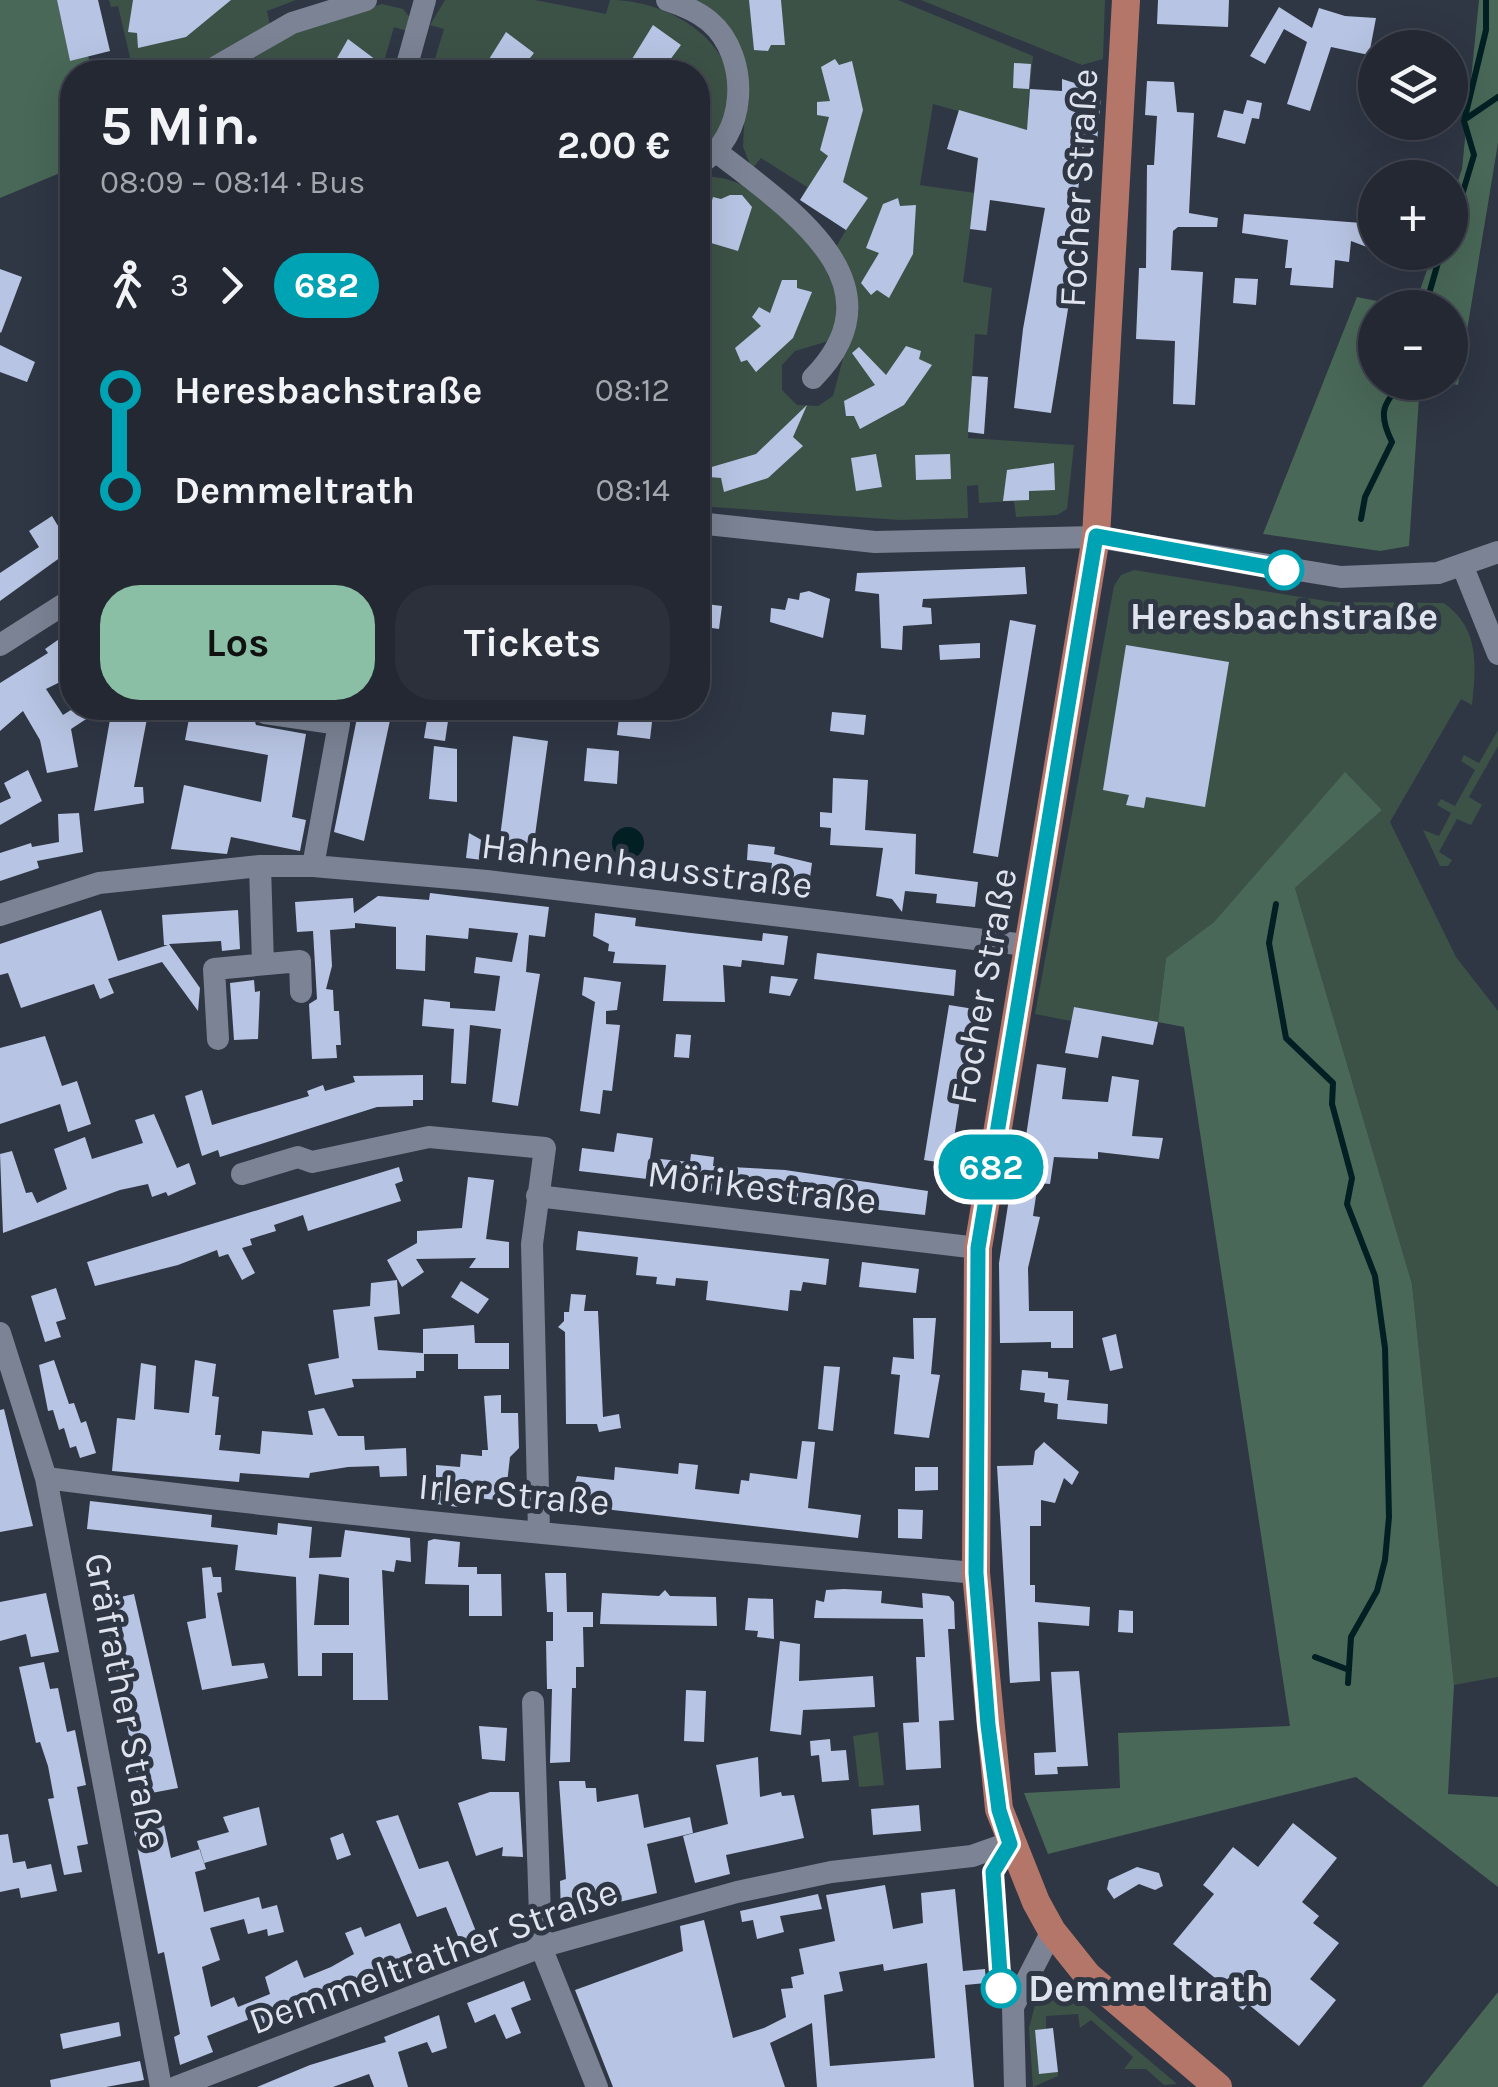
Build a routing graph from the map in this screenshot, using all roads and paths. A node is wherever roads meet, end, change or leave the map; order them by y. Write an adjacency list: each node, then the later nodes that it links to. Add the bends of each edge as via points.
1 (366, 0): 5 (street, via 292,22)
2 (425, 0): 6 (street)
3 (667, 0): 7 (street, via 710,22 735,65 728,137)
4 (1126, 0): 11 (main road, Focher Straße)
5 (228, 60)
6 (408, 60)
7 (710, 156)
8 (710, 159): 9 (street, via 807,224 836,267 846,297 846,334)
9 (813, 378)
10 (710, 525): 11 (street, via 875,542)
11 (1096, 536): 13 (street, via 1341,577 1384,579); 21 (main road, Focher Straße)
12 (1498, 552): 13 (street)
13 (1464, 567): 16 (street)
14 (60, 607): 15 (street)
15 (0, 645)
16 (1498, 654)
17 (312, 720): 19 (street, via 339,724)
18 (260, 866): 19 (street, Hahnenhausstraße); 20 (street, Hahnenhausstraße, via 99,882); 22 (street)
19 (313, 866): 21 (street, Hahnenhausstraße)
20 (0, 914)
21 (1026, 945): 27 (main road, Focher Straße)
22 (264, 964): 23 (street, via 300,961); 24 (street, via 214,969)
23 (302, 992)
24 (218, 1039)
25 (242, 1174): 26 (street, via 298,1157 312,1162 429,1137 546,1148)
26 (538, 1196): 27 (street, Mörikestraße); 30 (street, via 532,1244)
27 (978, 1248): 31 (main road, Focher Straße)
28 (0, 1332): 29 (street, Gräfrather Straße)
29 (46, 1478): 30 (street, Irler Straße); 36 (street, Gräfrather Straße)
30 (539, 1532): 31 (street, Irler Straße)
31 (976, 1573): 33 (main road, Focher Straße, via 988,1725)
32 (533, 1702): 35 (street)
33 (1010, 1844): 34 (main road, Focher Straße); 35 (street, Demmeltrather Straße, via 972,1856 831,1872 737,1892)
34 (1052, 1931): 39 (street, via 1013,2007); 40 (main road, Focher Straße, via 1088,1976)
35 (541, 1946): 37 (street, Demmeltrather Straße); 38 (street)
36 (161, 2087)
37 (176, 2087)
38 (598, 2087)
39 (1015, 2087)
40 (1218, 2087)

